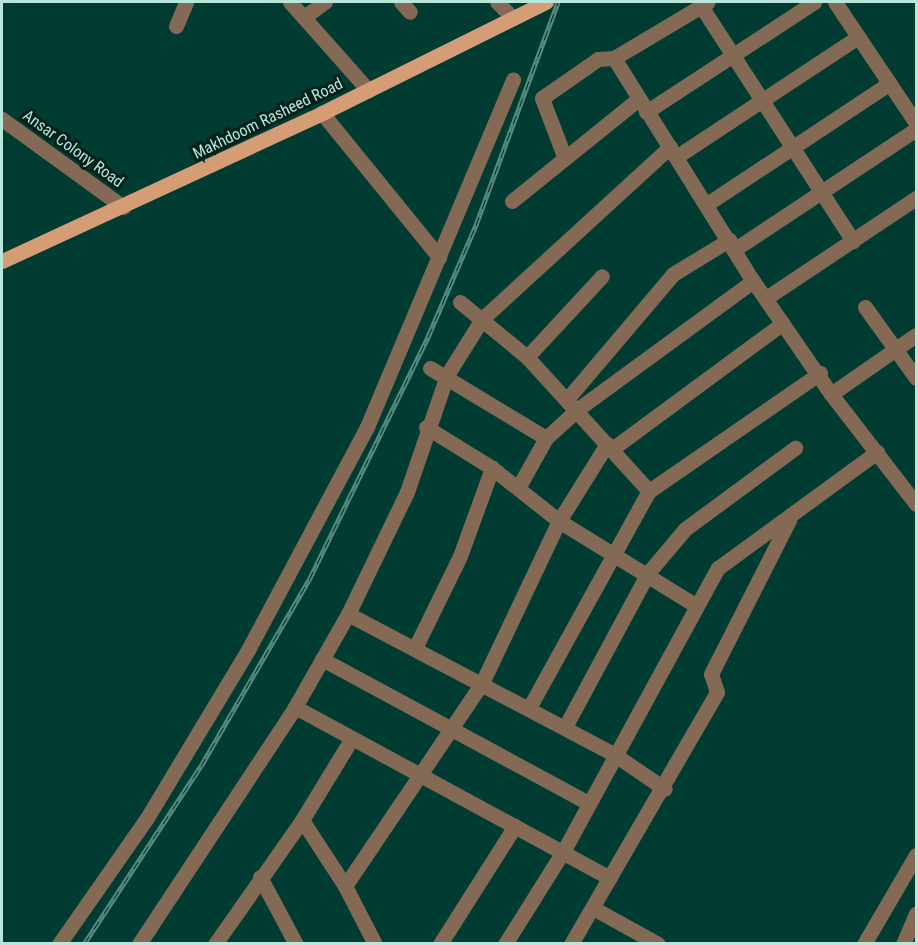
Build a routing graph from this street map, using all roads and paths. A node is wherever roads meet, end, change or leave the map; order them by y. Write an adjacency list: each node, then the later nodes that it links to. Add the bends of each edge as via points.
1 (186, 2): 11 (street)
2 (290, 2): 9 (street)
3 (325, 2): 9 (street)
4 (497, 2): 10 (street)
5 (546, 2): 10 (main road, Makhdoom Rasheed Road)
6 (814, 2): 13 (street)
7 (835, 2): 12 (street)
8 (704, 4): 13 (street); 14 (street)
9 (304, 18): 17 (street)
10 (513, 18): 17 (main road, Makhdoom Rasheed Road)
11 (176, 26)
12 (858, 37): 16 (street); 18 (street)
13 (730, 56): 18 (street); 19 (street)
14 (614, 58): 19 (street); 26 (street, via 598,59 542,98)
15 (513, 79): 34 (street)
16 (891, 83): 22 (street); 24 (street)
17 (368, 90): 20 (main road, Makhdoom Rasheed Road)
18 (761, 102): 24 (street); 25 (street)
19 (642, 106): 25 (street); 26 (street)
20 (322, 113): 31 (main road, Makhdoom Rasheed Road); 34 (street)
21 (2, 119): 31 (street, Ansar Colony Road)
22 (916, 123)
23 (916, 129): 27 (street)
24 (789, 149): 27 (street); 30 (street)
25 (673, 152): 30 (street); 41 (street)
26 (564, 156): 29 (street)
27 (822, 195): 32 (street); 33 (street)
28 (916, 198): 32 (street)
29 (512, 201)
30 (707, 204): 33 (street)
31 (123, 207): 35 (main road, Makhdoom Rasheed Road)
32 (853, 241): 38 (street)
33 (732, 244): 37 (street); 51 (street, via 673,274)
34 (440, 257): 89 (street, via 367,427 249,648 147,818)
35 (2, 261)
36 (602, 276): 45 (street)
37 (753, 280): 38 (street); 51 (street)
38 (766, 298): 42 (street)
39 (460, 302): 41 (street)
40 (866, 307): 44 (street)
41 (482, 319): 45 (street); 48 (street)
42 (783, 323): 47 (street); 54 (street)
43 (916, 335): 44 (street)
44 (896, 350): 49 (street); 50 (street)
45 (527, 357): 51 (street)
46 (430, 368): 48 (street)
47 (820, 373): 50 (street); 59 (street)
48 (447, 375): 52 (street); 53 (street)
49 (916, 378)
50 (831, 394): 56 (street)
51 (573, 404): 53 (street); 54 (street)
52 (426, 427): 57 (street); 66 (street, via 407,492)
53 (546, 438): 58 (street)
54 (609, 447): 59 (street); 62 (street)
55 (795, 447): 64 (street, via 686,529)
56 (877, 453): 60 (street); 61 (street)
57 (492, 468): 58 (street); 67 (street, via 460,556)
58 (518, 488): 62 (street)
59 (649, 491): 63 (street)
60 (916, 504)
61 (790, 518): 65 (street, via 718,568); 77 (street, via 711,674 717,692)
62 (559, 521): 63 (street); 69 (street)
63 (611, 552): 64 (street); 71 (street)
64 (648, 573): 65 (street); 72 (street)
65 (695, 605): 75 (street)
66 (348, 614): 67 (street); 68 (street)
67 (415, 648): 69 (street)
68 (322, 659): 70 (street); 73 (street)
69 (482, 683): 71 (street); 73 (street)
70 (295, 707): 74 (street); 90 (street)
71 (529, 708): 72 (street)
72 (565, 727): 75 (street)
73 (451, 729): 76 (street); 78 (street)
74 (352, 738): 76 (street); 79 (street)
75 (615, 754): 77 (street); 78 (street)
76 (423, 773): 80 (street); 85 (street)
77 (665, 789): 84 (street)
78 (586, 802): 81 (street)
79 (302, 820): 83 (street); 85 (street)
80 (515, 826): 81 (street); 94 (street)
81 (564, 850): 84 (street); 95 (street)
82 (916, 855): 98 (street)
83 (260, 877): 91 (street); 92 (street)
84 (610, 878): 86 (street)
85 (345, 886): 93 (street)
86 (593, 908): 88 (street); 96 (street)
87 (916, 914): 99 (street)
88 (636, 937): 97 (street)
89 (59, 944)
90 (139, 944)
91 (215, 944)
92 (296, 944)
93 (375, 944)
94 (440, 944)
95 (505, 944)
96 (571, 944)
97 (658, 944)
98 (864, 944)
99 (903, 944)

